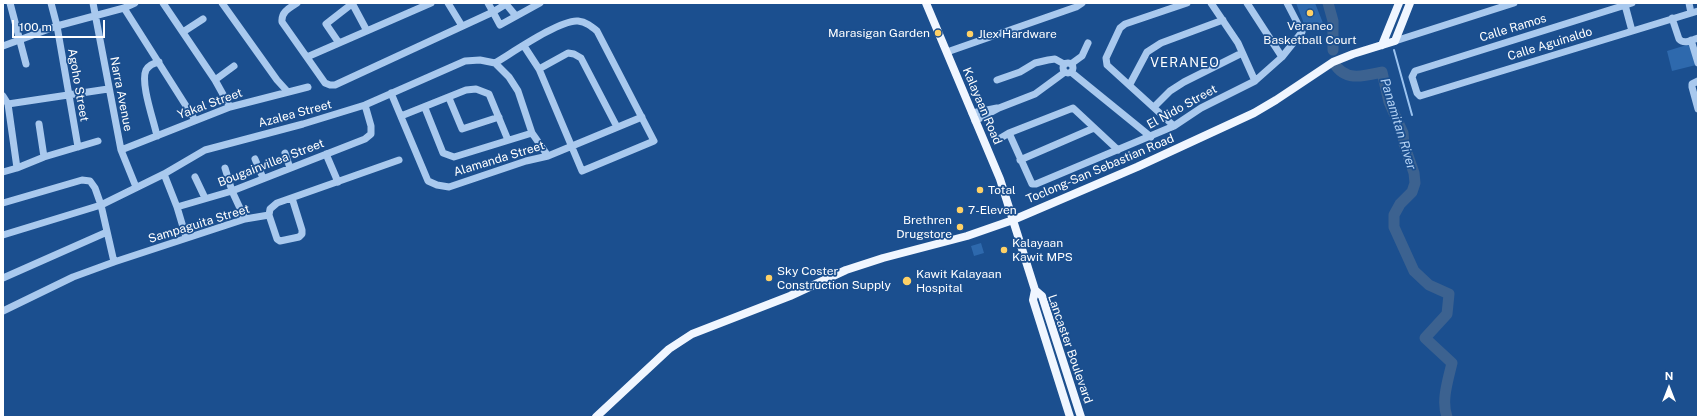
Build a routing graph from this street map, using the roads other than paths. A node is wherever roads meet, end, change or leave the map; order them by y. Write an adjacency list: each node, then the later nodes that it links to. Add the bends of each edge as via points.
1 (10, 3): 39 (street)
2 (51, 3): 33 (street, Agoho Street)
3 (93, 3): 28 (street, Narra Avenue)
4 (135, 3): 25 (street)
5 (163, 3): 37 (street)
6 (222, 3): 65 (street)
7 (296, 3): 49 (street, via 281,16 282,22)
8 (352, 3): 35 (street); 41 (street, via 326,24)
9 (431, 3): 35 (street)
10 (448, 3): 34 (street)
11 (488, 3): 26 (street)
12 (540, 3): 29 (street)
13 (926, 3): 46 (main road, Kalayaan Road)
14 (1082, 3): 46 (street, via 1076,8)
15 (1187, 3): 61 (street, via 1129,22 1120,28 1106,58 1107,65)
16 (1211, 3): 32 (street)
17 (1247, 3): 48 (street)
18 (1287, 3): 48 (street, El Nido Street, via 1302,32)
19 (1399, 3): 43 (main road)
20 (1410, 3): 40 (main road)
21 (1514, 3): 40 (street, Toclong-San Sebastian Road)
22 (1689, 3): 27 (street)
23 (506, 4): 26 (street); 29 (street)
24 (1629, 4): 36 (street); 62 (street, Calle Ramos, via 1416,71 1412,77)
25 (124, 8): 28 (street); 50 (street)
26 (493, 12): 29 (street, via 500,25); 34 (street)
27 (1695, 12): 30 (street, Calle Aguinaldo)
28 (96, 16): 33 (street); 64 (street, Narra Avenue)
29 (516, 16)
30 (1672, 18): 36 (street, Calle Aguinaldo); 38 (street, via 1681,42)
31 (203, 19): 37 (street)
32 (1223, 20): 47 (street); 61 (street, via 1161,43 1147,52)
33 (57, 26): 39 (street); 67 (street, Agoho Street)
34 (462, 26): 49 (street, via 335,85 325,83)
35 (367, 31): 41 (street)
36 (1632, 31): 62 (street, Calle Aguinaldo, via 1420,96)
37 (183, 32): 57 (street)
38 (1694, 39): 52 (street)
39 (19, 40): 44 (street); 53 (street)
40 (1395, 41): 43 (main road, Toclong-San Sebastian Road)
41 (339, 43): 49 (street)
42 (1088, 43): 55 (street, via 1082,56)
43 (1382, 45): 122 (main road, Toclong-San Sebastian Road, via 1333,62 1266,107 1195,141)
44 (3, 46)
45 (524, 46): 51 (street); 56 (street); 80 (street, via 562,24 577,20 587,23 597,31)
46 (947, 52): 77 (main road, Kalayaan Road)
47 (1242, 53): 59 (street); 73 (street, via 1184,82 1170,91)
48 (1282, 57): 59 (street, El Nido Street)
49 (307, 58)
50 (159, 62): 81 (street); 89 (street, via 146,70 144,81)
51 (495, 63): 66 (street, Azalea Street, via 465,61); 87 (street, via 518,91)
52 (1698, 63)
53 (26, 64)
54 (234, 66): 57 (street)
55 (1068, 68): 58 (street, via 1055,59 1048,60); 75 (street, via 1035,94); 90 (street)
56 (539, 69): 85 (street, via 568,54 581,58); 95 (street)
57 (215, 80): 72 (street)
58 (997, 80)
59 (1255, 81): 84 (street, El Nido Street, via 1201,108)
60 (1698, 81): 76 (street, via 1692,84)
61 (1130, 84): 73 (street)
62 (1414, 85)
63 (308, 86): 65 (street, Yakal Street)
64 (108, 89): 67 (street); 96 (street, Narra Avenue)
65 (287, 91): 72 (street, Yakal Street)
66 (391, 93): 71 (street, Azalea Street); 78 (street, Alamanda Street)
67 (69, 95): 70 (street); 94 (street, Agoho Street)
68 (3, 96): 70 (street)
69 (449, 98): 74 (street); 79 (street, via 466,90 476,89 489,94); 79 (street, via 462,129)
70 (8, 104): 105 (street)
71 (365, 105): 99 (street, Bougainvillea Street, via 371,134 365,139); 109 (street, Azalea Street, via 205,150)
72 (230, 107): 81 (street, Yakal Street)
73 (1154, 107): 84 (street)
74 (425, 108): 78 (street); 92 (street, via 443,153 454,157)
75 (999, 108): 77 (street); 82 (street)
76 (1698, 109)
77 (972, 113): 82 (main road, Kalayaan Road)
78 (402, 116): 100 (street, Alamanda Street, via 428,181 437,185 449,187)
79 (499, 117): 92 (street)
80 (642, 117): 85 (street, Alamanda Street); 95 (street, via 654,141 582,171)
81 (195, 120): 89 (street, Yakal Street)
82 (975, 121): 122 (main road, Kalayaan Road, via 1000,179)
83 (39, 124): 101 (street)
84 (1174, 126): 90 (street, El Nido Street)
85 (617, 127): 95 (street, Alamanda Street)
86 (1094, 128): 88 (street, via 1074,108); 97 (street); 104 (street)
87 (532, 133): 92 (street); 100 (street)
88 (1009, 133): 91 (street); 104 (street)
89 (158, 136): 96 (street, Yakal Street)
90 (1151, 137): 97 (street, El Nido Street)
91 (999, 139)
92 (508, 140)
93 (98, 142): 94 (street)
94 (78, 147): 101 (street)
95 (572, 147): 100 (street, Alamanda Street)
96 (121, 150): 113 (street, Narra Avenue)
97 (1118, 150): 104 (street, El Nido Street, via 1034,184)
98 (285, 153): 107 (street)
99 (326, 154): 107 (street, Bougainvillea Street); 112 (street)
100 (548, 156)
101 (44, 157): 105 (street)
102 (255, 159): 111 (street)
103 (399, 160): 112 (street, Sampaguita Street)
104 (1020, 160)
105 (17, 168): 108 (street)
106 (225, 168): 114 (street)
107 (290, 168): 111 (street, Bougainvillea Street)
108 (3, 172)
109 (164, 174): 113 (street, Azalea Street); 119 (street)
110 (195, 177): 115 (street)
111 (263, 178): 114 (street, Bougainvillea Street)
112 (338, 182): 116 (street, Sampaguita Street)
113 (136, 187): 118 (street, Azalea Street)
114 (232, 191): 115 (street, Bougainvillea Street); 121 (street)
115 (205, 198): 119 (street, Bougainvillea Street)
116 (292, 198): 120 (street, Sampaguita Street, via 277,203 270,209); 120 (street, via 302,230 299,237 280,241 277,239)
117 (3, 203): 118 (street, via 82,180 90,181)
118 (101, 205): 123 (street); 124 (street, Azalea Street)
119 (177, 206): 125 (street)
120 (269, 215): 121 (street, Sampaguita Street)
121 (245, 220): 125 (street, Sampaguita Street)
122 (1013, 220): 128 (main road, Lancaster Boulevard); 130 (main road, Toclong-San Sebastian Road, via 967,236 846,270 790,296 692,334 669,349)
123 (107, 232): 126 (street); 127 (street)
124 (3, 236)
125 (186, 237): 126 (street, Sampaguita Street)
126 (114, 262): 129 (street, Sampaguita Street, via 73,278)
127 (3, 278)
128 (1034, 290): 131 (main road, Lancaster Boulevard, via 1033,300); 132 (main road, Lancaster Boulevard, via 1042,296)
129 (3, 312)
130 (596, 417)
131 (1070, 417)
132 (1081, 417)

